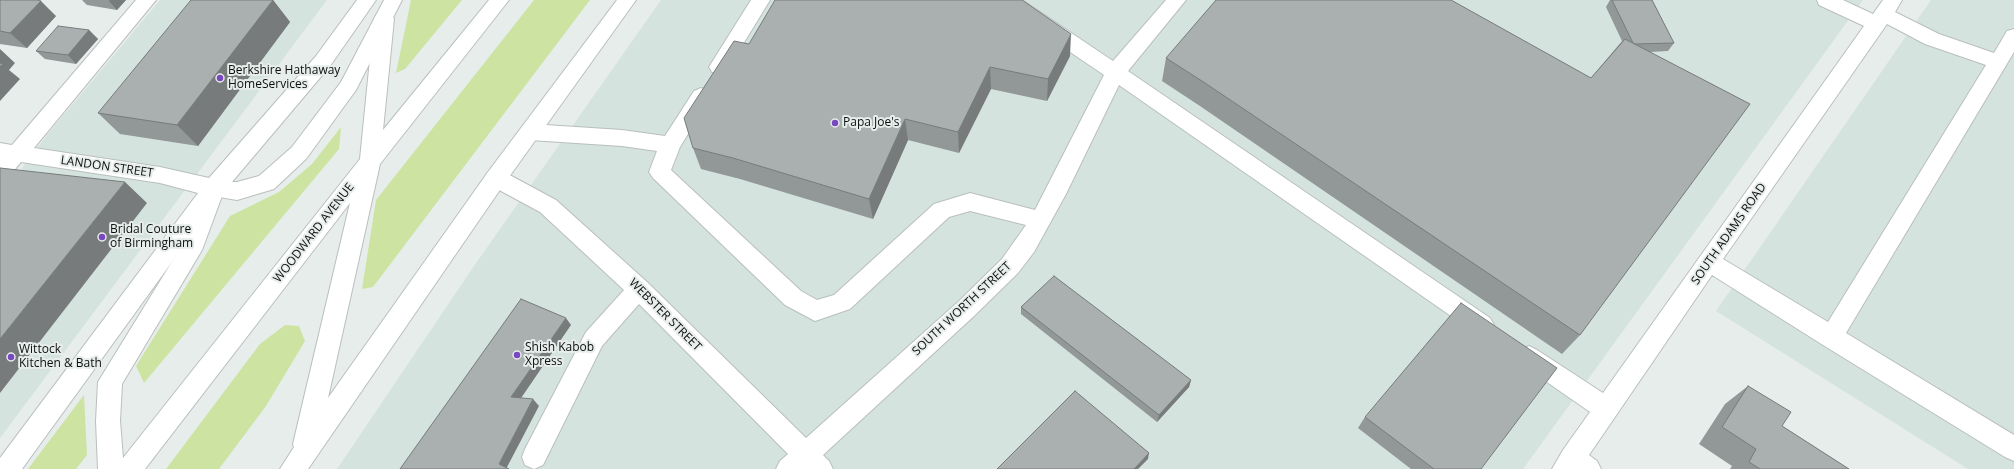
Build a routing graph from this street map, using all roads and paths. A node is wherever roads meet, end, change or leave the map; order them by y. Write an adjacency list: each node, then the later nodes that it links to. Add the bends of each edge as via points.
1 (147, 0): 17 (street)
2 (367, 0): 21 (street, via 323,61)
3 (393, 0): 11 (street)
4 (500, 0): 18 (street, WOODWARD AVENUE)
5 (627, 0): 15 (street)
6 (761, 0): 16 (street)
7 (1008, 0): 14 (street)
8 (1176, 0): 14 (street, SOUTH WORTH STREET)
9 (1826, 0): 10 (street)
10 (1884, 13): 13 (street, via 1932,39); 23 (street, SOUTH ADAMS ROAD)
11 (384, 19): 18 (street); 21 (street, LANDON STREET, via 349,85 299,153 266,183 237,191)
12 (2014, 36): 13 (street)
13 (1998, 62): 25 (street)
14 (1115, 72): 22 (street, SOUTH WORTH STREET); 26 (street)
15 (530, 132): 16 (street, via 622,138); 20 (street)
16 (670, 145): 22 (street, via 660,172 793,298 815,311 842,302 942,210 970,202)
17 (8, 153): 19 (street); 21 (street, LANDON STREET, via 175,178)
18 (370, 161): 29 (street, via 332,333); 34 (street, WOODWARD AVENUE)
19 (0, 173)
20 (496, 178): 24 (street, WEBSTER STREET, via 548,206); 29 (street)
21 (214, 188): 32 (street); 33 (street, via 192,250 110,382 108,421)
22 (1040, 220): 30 (street, SOUTH WORTH STREET, via 1026,244 1004,272)
23 (1710, 262): 25 (street); 26 (street, SOUTH ADAMS ROAD, via 1663,326)
24 (639, 289): 28 (street, via 594,339); 30 (street, WEBSTER STREET)
25 (1832, 338): 27 (street)
26 (1607, 410): 31 (street, SOUTH ADAMS ROAD)
27 (2014, 449)
28 (534, 458)
29 (298, 463)
30 (805, 464)
31 (1575, 465)
32 (7, 469)
33 (111, 469)
34 (130, 469)

